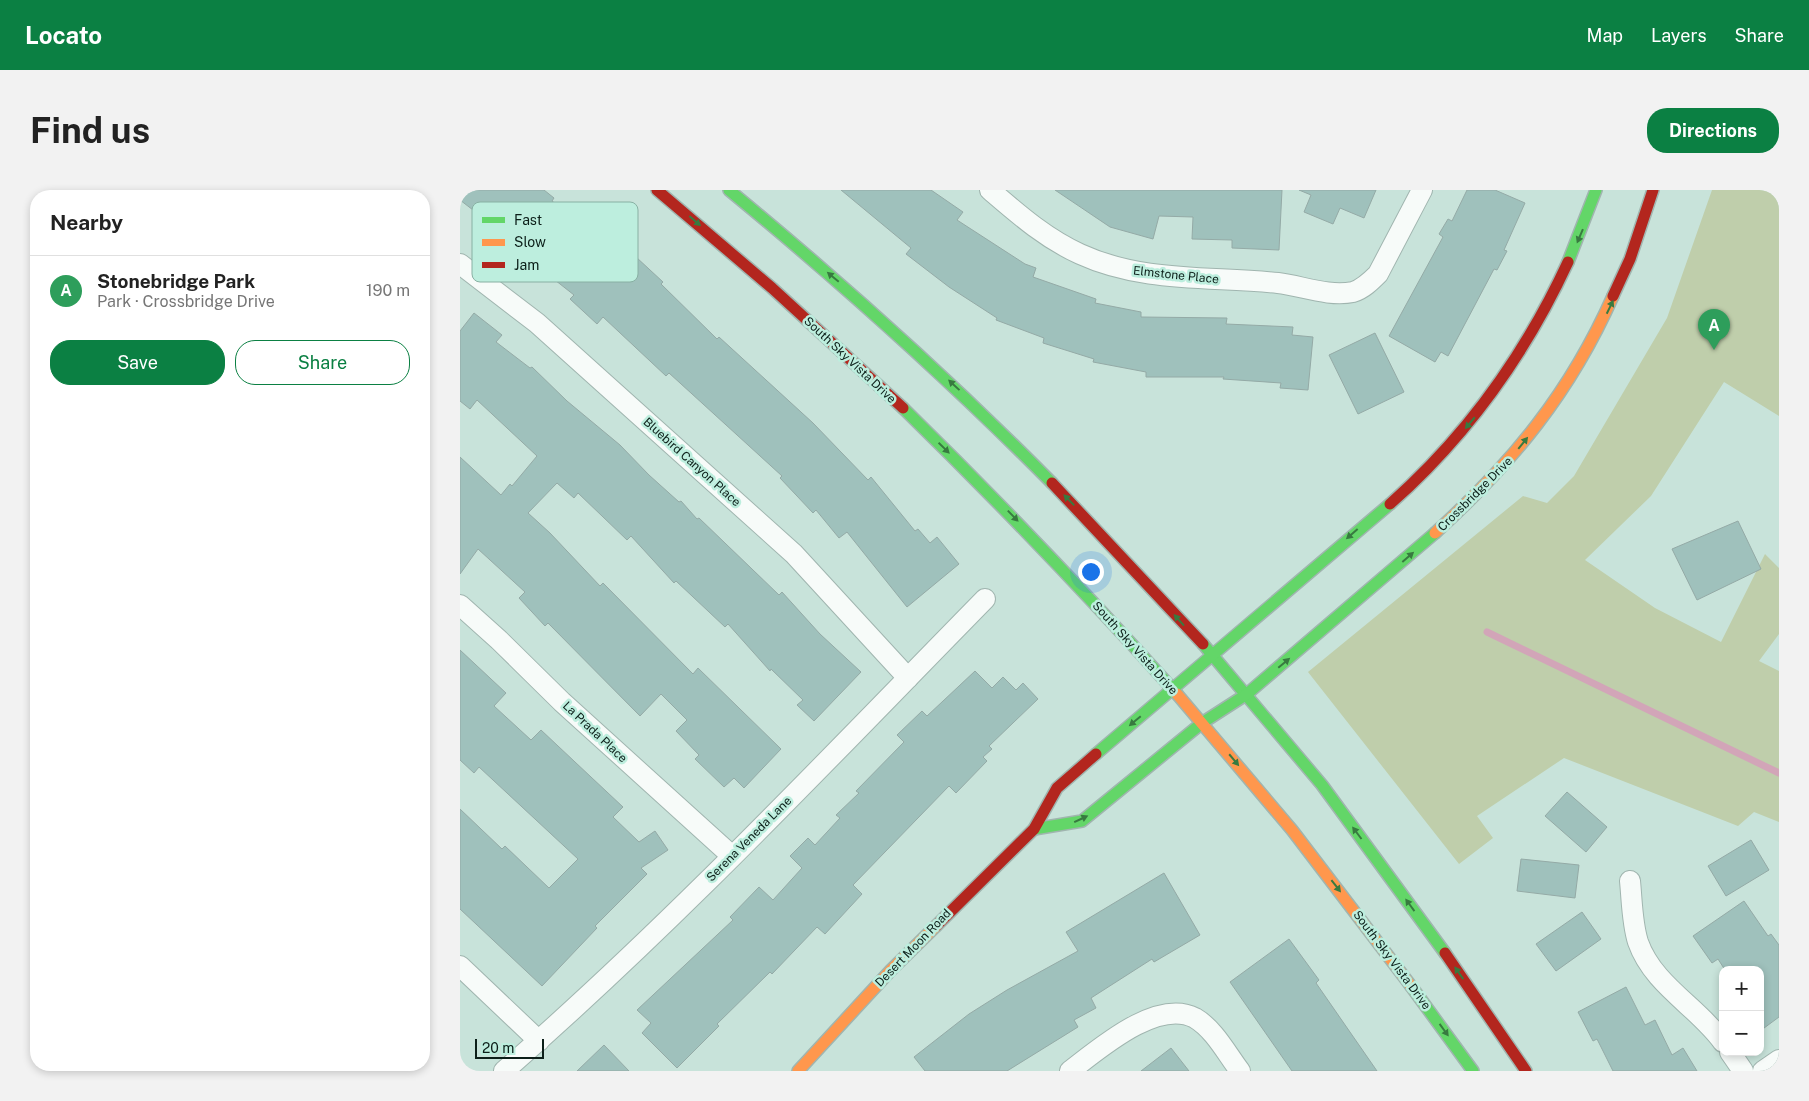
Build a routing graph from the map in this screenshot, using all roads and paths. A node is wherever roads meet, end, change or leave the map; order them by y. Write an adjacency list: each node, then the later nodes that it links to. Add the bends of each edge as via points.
1 (657, 190): 14 (main road, South Sky Vista Drive, one-way to 14, via 860,368 972,475)
2 (729, 190): 12 (main road, one-way to 2, via 1115,547 975,405 909,343)
3 (990, 190): 4 (street, Elmstone Place, via 1054,241 1079,254 1129,271 1179,278 1278,283 1337,293 1354,291 1378,274)
4 (1422, 190)
5 (1596, 190): 12 (main road, one-way to 12, via 1584,227 1551,300 1478,413 1434,462)
6 (1653, 190): 15 (main road, Crossbridge Drive, one-way to 6, via 1446,524 1482,490 1543,420 1594,339 1630,259)
7 (460, 264): 8 (street, Bluebird Canyon Place)
8 (472, 273)
9 (483, 282): 13 (street, Bluebird Canyon Place, via 537,323 794,554)
10 (986, 599): 13 (street, Serena Veneda Lane)
11 (460, 605): 18 (street, La Prada Place)
12 (1212, 656): 14 (main road); 15 (main road)
13 (908, 678): 18 (street, Serena Veneda Lane)
14 (1173, 689): 16 (main road, South Sky Vista Drive); 17 (main road, Desert Moon Road, one-way to 17, via 1057,788)
15 (1247, 694): 16 (main road, Crossbridge Drive); 30 (main road, one-way to 15, via 1386,872)
16 (1202, 723): 17 (main road, one-way to 16, via 1082,821); 29 (main road, South Sky Vista Drive, one-way to 29, via 1318,863)
17 (1034, 830): 26 (main road, Desert Moon Road, via 891,970)
18 (732, 856): 22 (street, Serena Veneda Lane)
19 (1630, 881): 21 (street, via 1635,927 1644,955 1662,980)
20 (460, 966): 22 (street)
21 (1719, 1037)
22 (539, 1041): 25 (street, Serena Veneda Lane)
23 (1733, 1056): 31 (street)
24 (1779, 1060): 32 (street)
25 (504, 1071)
26 (798, 1071)
27 (1070, 1071): 28 (street, via 1147,1018 1163,1013 1180,1013 1195,1019 1209,1031)
28 (1240, 1071)
29 (1473, 1071)
30 (1526, 1071)
31 (1743, 1071)
32 (1763, 1071)

